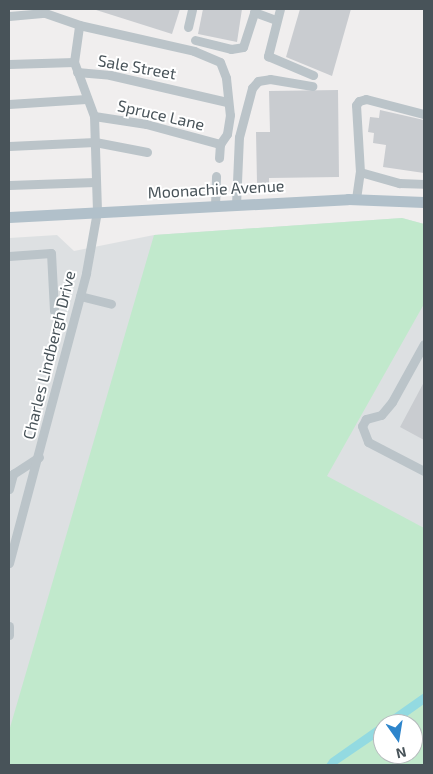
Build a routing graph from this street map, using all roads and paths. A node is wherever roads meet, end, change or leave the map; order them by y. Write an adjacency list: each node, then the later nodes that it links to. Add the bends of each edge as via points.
1 (192, 9): 7 (street)
2 (280, 9): 5 (street)
3 (254, 10): 5 (street); 8 (street, via 243,47 232,49)
4 (9, 16): 6 (street, via 45,13)
5 (276, 20): 12 (street, via 268,56)
6 (79, 25): 9 (street); 15 (street, via 211,56 224,68)
7 (188, 27)
8 (195, 40)
9 (74, 62): 10 (street); 11 (street)
10 (9, 64)
11 (77, 72): 14 (street); 15 (street, Sale Street, via 110,75)
12 (314, 75)
13 (312, 86): 31 (street, via 270,79 258,81 252,88 239,137)
14 (86, 99): 16 (street); 18 (street)
15 (227, 102): 20 (street, via 227,134)
16 (9, 104)
17 (424, 114): 24 (street, via 366,99 358,101)
18 (94, 116): 19 (street, Charles Lindbergh Drive); 20 (street, Spruce Lane, via 146,124)
19 (95, 142): 21 (street); 22 (street); 26 (street, Charles Lindbergh Drive)
20 (220, 144): 23 (street)
21 (9, 146)
22 (147, 152)
23 (219, 158)
24 (360, 172): 27 (street, via 399,183); 29 (street)
25 (216, 176): 32 (street)
26 (95, 182): 28 (street); 33 (street, Charles Lindbergh Drive)
27 (424, 184)
28 (9, 185)
29 (356, 199): 30 (main road, Moonachie Avenue); 31 (main road, Moonachie Avenue)
30 (424, 202)
31 (236, 204): 32 (main road, Moonachie Avenue)
32 (215, 206): 33 (main road, Moonachie Avenue)
33 (97, 211): 34 (main road, Moonachie Avenue); 36 (street, Charles Lindbergh Drive)
34 (9, 217)
35 (9, 256): 38 (street, via 51,254)
36 (80, 296): 37 (street); 40 (street, Charles Lindbergh Drive)
37 (111, 304)
38 (54, 311)
39 (424, 344): 41 (street, via 392,402 381,415 366,419 362,426 368,442)
40 (39, 457): 42 (street, via 13,474); 43 (street, Charles Lindbergh Drive)
41 (424, 471)
42 (9, 489)
43 (11, 543): 44 (street, Charles Lindbergh Drive)
44 (9, 563)
45 (9, 626): 46 (street)
46 (9, 635)

